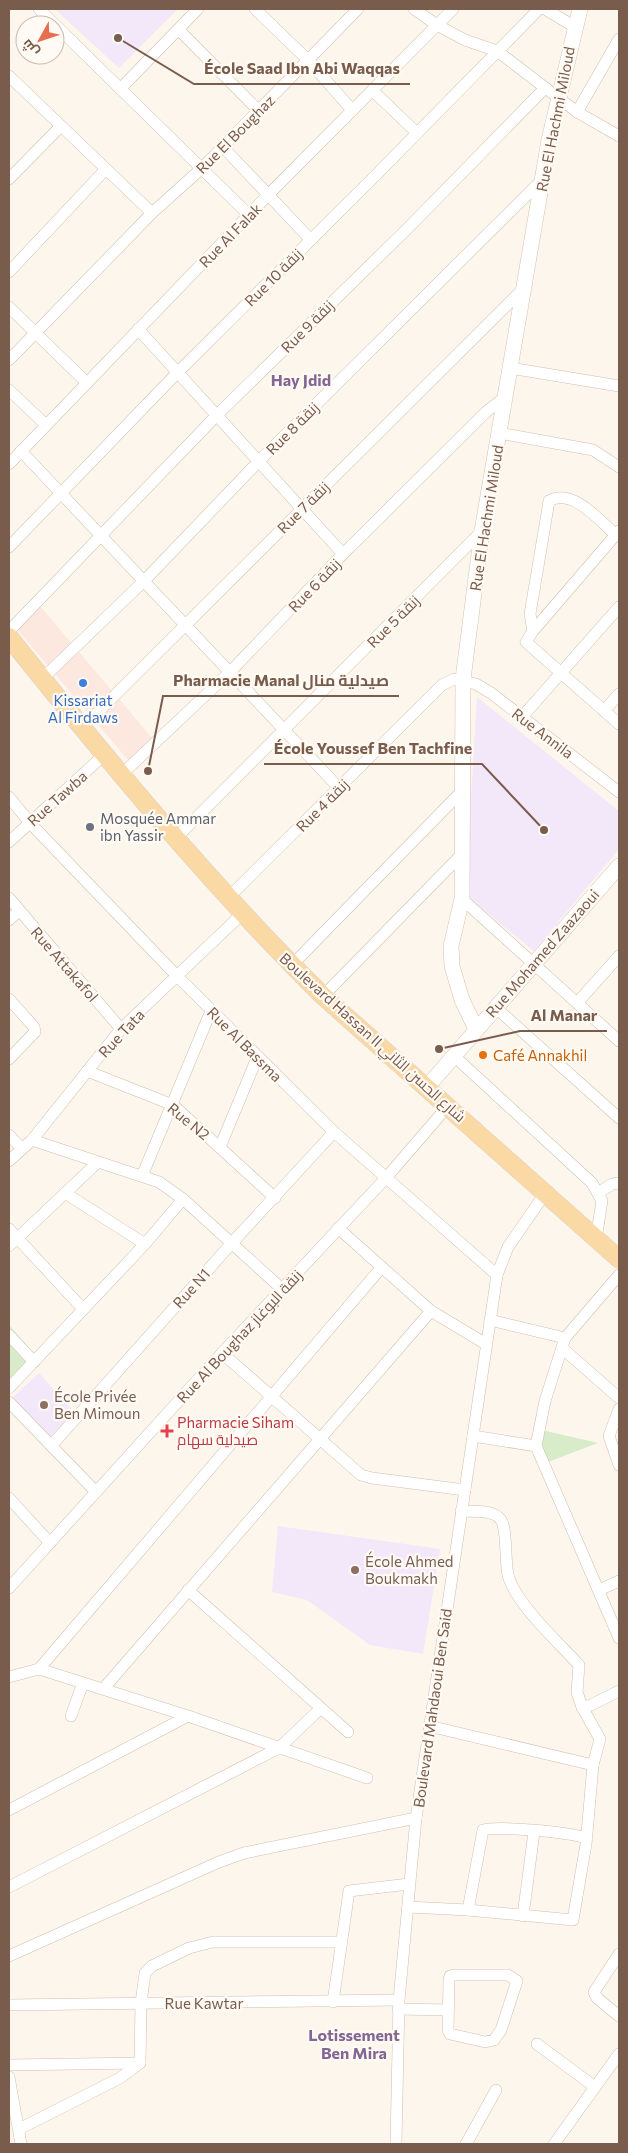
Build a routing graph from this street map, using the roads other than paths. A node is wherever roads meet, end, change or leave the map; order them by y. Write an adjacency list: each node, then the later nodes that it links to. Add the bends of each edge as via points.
1 (39, 9): 19 (street)
2 (198, 9): 12 (street)
3 (255, 9): 16 (street)
4 (358, 9): 16 (street, Rue El Boughaz)
5 (414, 9): 10 (street)
6 (453, 9): 10 (street, Rue Al Falak)
7 (539, 9): 14 (street, Rue 10 زنقة)
8 (545, 9): 11 (street)
9 (580, 9): 11 (street, Rue El Hachmi Miloud)
10 (437, 25): 14 (street, via 475,45); 20 (street, Rue Al Falak)
11 (575, 27): 21 (street, Rue El Hachmi Miloud)
12 (179, 30): 19 (street); 23 (street)
13 (619, 39): 15 (street)
14 (497, 51): 18 (street); 26 (street, Rue 10 زنقة)
15 (615, 59): 24 (street)
16 (308, 60): 22 (street); 23 (street, Rue El Boughaz)
17 (11, 81): 25 (street)
18 (545, 88): 21 (street); 49 (street, Rue 9 زنقة)
19 (120, 89): 30 (street)
20 (373, 91): 22 (street, Rue Al Falak); 26 (street)
21 (558, 98): 24 (street); 32 (street, Rue El Hachmi Miloud)
22 (352, 110): 33 (street, Rue Al Falak)
23 (259, 111): 28 (street, Rue El Boughaz)
24 (577, 112): 27 (street)
25 (61, 126): 29 (street); 31 (street)
26 (417, 133): 36 (street, Rue 10 زنقة)
27 (619, 136)
28 (222, 146): 30 (street, Rue El Boughaz); 33 (street)
29 (106, 169): 34 (street); 37 (street)
30 (201, 169): 34 (street, Rue El Boughaz); 35 (street)
31 (9, 179)
32 (543, 179): 38 (street, Rue El Hachmi Miloud); 53 (street, Rue 8 زنقة)
33 (268, 195): 35 (street, Rue Al Falak); 36 (street)
34 (152, 213): 41 (street, Rue El Boughaz)
35 (249, 215): 40 (street, Rue Al Falak)
36 (310, 239): 44 (street, Rue 10 زنقة)
37 (9, 272)
38 (524, 288): 43 (street, Rue El Hachmi Miloud); 57 (street, Rue 7 زنقة)
39 (9, 307): 41 (street)
40 (138, 329): 44 (street); 45 (street, Rue Al Falak)
41 (36, 333): 42 (street, Rue El Boughaz); 45 (street)
42 (9, 360)
43 (510, 368): 46 (street); 48 (street, Rue El Hachmi Miloud)
44 (178, 372): 49 (street); 56 (street, Rue 10 زنقة)
45 (87, 383): 50 (street, Rue Al Falak)
46 (619, 386)
47 (10, 392): 50 (street)
48 (505, 397): 51 (street, Rue El Hachmi Miloud); 62 (street, Rue 6 زنقة)
49 (217, 415): 53 (street); 60 (street, Rue 9 زنقة)
50 (46, 425): 52 (street, Rue Al Falak)
51 (499, 433): 55 (street, via 594,450); 58 (street, Rue El Hachmi Miloud)
52 (21, 451): 54 (street, Rue Al Falak); 56 (street)
53 (259, 461): 57 (street); 63 (street, Rue 8 زنقة)
54 (9, 464)
55 (619, 467)
56 (61, 494): 60 (street); 61 (street, Rue 10 زنقة)
57 (302, 508): 62 (street); 65 (street, Rue 7 زنقة)
58 (482, 531): 72 (street, Rue El Hachmi Miloud); 78 (street, Rue 5 زنقة)
59 (618, 533): 67 (street); 67 (street, via 573,500 560,497 549,501 530,614)
60 (101, 536): 63 (street); 66 (street, Rue 9 زنقة)
61 (9, 547)
62 (343, 554): 69 (street, Rue 6 زنقة)
63 (144, 582): 65 (street); 71 (street, Rue 8 زنقة)
64 (619, 607): 70 (street)
65 (185, 625): 69 (street); 77 (street, Rue 7 زنقة)
66 (9, 631)
67 (533, 631): 70 (street, via 526,642)
68 (9, 637): 71 (main road, Boulevard Hassan II شارع الحسن الثاني)
69 (230, 672): 78 (street); 80 (street, Rue 6 زنقة)
70 (561, 673): 74 (street); 75 (street)
71 (42, 679): 77 (main road, Boulevard Hassan II شارع الحسن الثاني)
72 (464, 679): 75 (street, Rue Annila, via 491,693); 82 (street, Rue 4 زنقة, via 454,679 442,685); 83 (street, Rue El Hachmi Miloud)
73 (619, 694): 74 (street)
74 (604, 711): 76 (street)
75 (522, 717): 81 (street, Rue Annila)
76 (619, 724)
77 (83, 727): 79 (main road, Boulevard Hassan II شارع الحسن الثاني)
78 (284, 730): 82 (street); 86 (street, Rue 5 زنقة)
79 (106, 754): 80 (main road, Boulevard Hassan II شارع الحسن الثاني); 85 (street, Rue Tawba)
80 (122, 774): 86 (main road, Boulevard Hassan II شارع الحسن الثاني)
81 (617, 786)
82 (339, 788): 91 (street, Rue 4 زنقة)
83 (464, 790): 88 (street, Rue El Hachmi Miloud); 98 (street)
84 (9, 797): 85 (street, Rue Al Bassma)
85 (30, 823): 87 (street, Rue Tawba); 99 (street, Rue Al Bassma)
86 (176, 838): 91 (main road, Boulevard Hassan II شارع الحسن الثاني)
87 (9, 842)
88 (464, 852): 92 (street, Rue El Hachmi Miloud); 100 (street)
89 (619, 866): 97 (street, Rue Mohamed Zaazaoui)
90 (9, 898): 93 (street, Rue Attakafol)
91 (228, 898): 94 (main road, Boulevard Hassan II شارع الحسن الثاني)
92 (462, 899): 97 (street); 106 (street, Rue El Hachmi Miloud, via 451,954 462,1000)
93 (19, 911): 95 (street); 105 (street, Rue Attakafol)
94 (242, 914): 98 (main road, Boulevard Hassan II شارع الحسن الثاني); 99 (street, Rue Tata)
95 (9, 920)
96 (618, 961): 102 (street)
97 (532, 964): 102 (street); 103 (street, Rue Mohamed Zaazaoui)
98 (292, 965): 100 (main road, Boulevard Hassan II شارع الحسن الثاني)
99 (177, 976): 104 (street, Rue Al Bassma); 105 (street, Rue Tata)
100 (323, 996): 112 (main road, Boulevard Hassan II شارع الحسن الثاني)
101 (9, 999): 110 (street, via 35,1032)
102 (577, 1003): 107 (street)
103 (495, 1007): 106 (street, Rue Mohamed Zaazaoui); 115 (street)
104 (211, 1011): 109 (street, Rue Al Bassma); 113 (street)
105 (121, 1029): 111 (street, Rue Tata)
106 (476, 1029): 108 (street, Rue Mohamed Zaazaoui)
107 (619, 1041)
108 (453, 1055): 112 (street, Rue Mohamed Zaazaoui); 128 (street, via 592,1183)
109 (257, 1058): 116 (street, Rue Al Bassma); 119 (street)
110 (9, 1059)
111 (87, 1070): 113 (street, Rue N2); 118 (street, Rue Tata)
112 (427, 1087): 114 (main road, Boulevard Hassan II شارع الحسن الثاني)
113 (173, 1105): 119 (street, Rue N2); 123 (street)
114 (448, 1106): 124 (street, Rue Al Boughaz زنقة البوغاز); 126 (main road, Boulevard Hassan II شارع الحسن الثاني)
115 (619, 1118)
116 (334, 1132): 124 (street, Rue Al Bassma); 130 (street, Rue N1)
117 (9, 1134): 120 (street)
118 (32, 1140): 120 (street, Rue Tata); 122 (street)
119 (220, 1147): 130 (street, Rue N2)
120 (22, 1149): 121 (street, Rue Tata)
121 (9, 1160)
122 (97, 1163): 123 (street); 127 (street)
123 (142, 1176): 129 (street, via 160,1182)
124 (385, 1179): 131 (street, Rue Al Boughaz زنقة البوغاز); 139 (street, Rue Al Bassma)
125 (619, 1183): 128 (street)
126 (546, 1192): 133 (main road, Boulevard Hassan II شارع الحسن الثاني); 139 (street, Boulevard Mahdaoui Ben Said, via 508,1247)
127 (65, 1193): 134 (street); 135 (street)
128 (598, 1193): 133 (street, via 602,1201)
129 (182, 1198): 135 (street); 136 (street)
130 (275, 1198): 136 (street, Rue N1)
131 (338, 1228): 138 (street); 141 (street, Rue Al Boughaz زنقة البوغاز)
132 (9, 1229): 134 (street)
133 (596, 1239): 137 (main road, Boulevard Hassan II شارع الحسن الثاني)
134 (13, 1242): 142 (street)
135 (145, 1244): 142 (street)
136 (231, 1244): 141 (street); 157 (street, Rue N1)
137 (619, 1259)
138 (381, 1268): 143 (street); 151 (street)
139 (497, 1275): 144 (street, Boulevard Mahdaoui Ben Said)
140 (619, 1275): 146 (street)
141 (282, 1289): 148 (street, Rue Al Boughaz زنقة البوغاز)
142 (84, 1309): 149 (street)
143 (431, 1311): 147 (street); 156 (street)
144 (490, 1320): 146 (street); 147 (street, Boulevard Mahdaoui Ben Said)
145 (9, 1335): 149 (street)
146 (564, 1343): 152 (street); 158 (street, via 544,1401)
147 (486, 1344): 155 (street, Boulevard Mahdaoui Ben Said)
148 (222, 1353): 151 (street); 161 (street, Rue Al Boughaz زنقة البوغاز)
149 (34, 1362): 150 (street)
150 (9, 1388)
151 (273, 1398): 156 (street); 170 (street)
152 (619, 1398)
153 (9, 1402): 157 (street)
154 (619, 1408): 159 (street, via 609,1436)
155 (473, 1436): 158 (street); 160 (street, Boulevard Mahdaoui Ben Said)
156 (320, 1440): 160 (street, via 361,1474 372,1478); 167 (street)
157 (51, 1446): 161 (street)
158 (536, 1446): 168 (street)
159 (619, 1465)
160 (464, 1490): 163 (street, Boulevard Mahdaoui Ben Said)
161 (96, 1492): 164 (street, Rue Al Boughaz زنقة البوغاز)
162 (9, 1498): 164 (street)
163 (461, 1511): 175 (street, via 490,1512 500,1518 505,1527 508,1577 526,1606 579,1664 577,1692); 179 (street, Boulevard Mahdaoui Ben Said)
164 (50, 1543): 166 (street, Rue Al Boughaz زنقة البوغاز)
165 (619, 1581): 168 (street)
166 (9, 1588)
167 (188, 1590): 173 (street); 176 (street)
168 (599, 1590): 169 (street)
169 (619, 1638)
170 (39, 1668): 171 (street); 172 (street)
171 (9, 1677)
172 (83, 1683): 173 (street); 177 (street)
173 (104, 1688): 178 (street)
174 (619, 1691): 175 (street)
175 (582, 1707): 182 (street, via 600,1739)
176 (320, 1709): 180 (street); 181 (street)
177 (72, 1716)
178 (188, 1716): 181 (street); 184 (street)
179 (429, 1726): 182 (street); 185 (street, Boulevard Mahdaoui Ben Said)
180 (348, 1732)
181 (279, 1748): 183 (street); 189 (street)
182 (593, 1765): 187 (street)
183 (366, 1778)
184 (9, 1810)
185 (416, 1818): 188 (street, Boulevard Mahdaoui Ben Said); 195 (street, via 244,1853)
186 (534, 1832): 187 (street); 191 (street, via 483,1830); 192 (street)
187 (585, 1838): 192 (street, via 573,1920)
188 (409, 1884): 190 (street, Boulevard Mahdaoui Ben Said); 193 (street, via 349,1891)
189 (9, 1887)
190 (408, 1908): 191 (street); 198 (street, Boulevard Mahdaoui Ben Said)
191 (468, 1910): 192 (street)
192 (523, 1916)
193 (341, 1942): 196 (street); 197 (street, via 213,1942 200,1945 145,1973)
194 (619, 1954): 201 (street, via 594,1992)
195 (9, 1956)
196 (333, 2002): 197 (street, Rue Kawtar); 198 (street, Rue Kawtar)
197 (142, 2003): 199 (street, Rue Kawtar); 204 (street)
198 (399, 2004): 200 (street, Rue Kawtar); 211 (street, Boulevard Mahdaoui Ben Said)
199 (9, 2005)
200 (448, 2010): 200 (street, via 450,2034 490,2042 501,2030 517,1981 508,1975 450,1976)
201 (619, 2016)
202 (538, 2044): 207 (street)
203 (619, 2054): 207 (street)
204 (140, 2063): 205 (street); 209 (street, via 120,2078)
205 (9, 2065)
206 (9, 2077): 209 (street)
207 (595, 2087): 213 (street)
208 (496, 2090): 212 (street)
209 (19, 2129): 210 (street)
210 (21, 2144)
211 (396, 2144)
212 (466, 2144)
213 (554, 2144)

